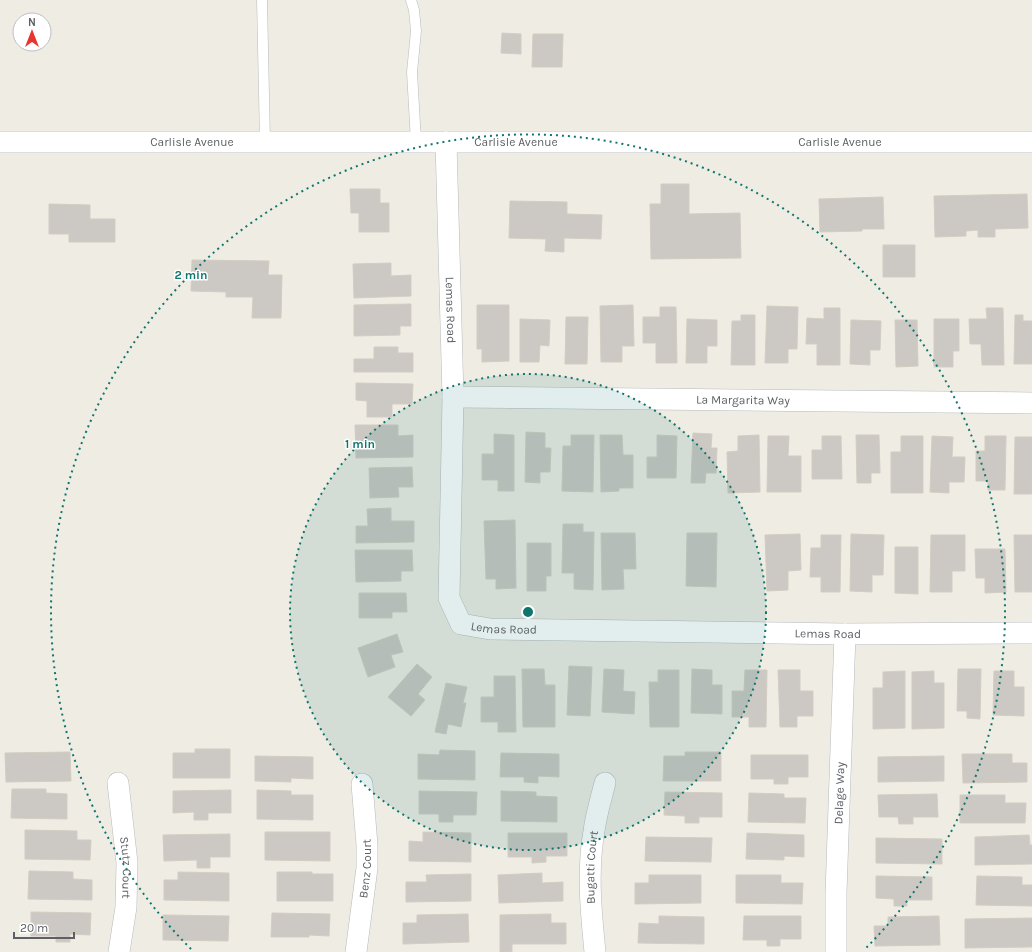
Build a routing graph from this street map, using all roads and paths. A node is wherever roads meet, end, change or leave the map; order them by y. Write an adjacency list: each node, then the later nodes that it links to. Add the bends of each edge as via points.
1 (262, 0): 4 (lane)
2 (411, 0): 5 (lane, via 416,31 412,72)
3 (0, 142): 4 (street, Carlisle Avenue)
4 (265, 142): 5 (street, Carlisle Avenue)
5 (416, 142): 6 (street, Carlisle Avenue)
6 (446, 142): 7 (street, Carlisle Avenue); 8 (street, Lemas Road)
7 (1032, 142)
8 (454, 397): 9 (street, La Margarita Way); 11 (street, Lemas Road, via 449,598 461,624 490,629)
9 (1032, 403)
10 (1032, 633): 11 (street, Lemas Road)
11 (844, 634): 18 (street, Delage Way)
12 (604, 783): 17 (street, Bugatti Court, via 591,855)
13 (118, 784): 15 (street, Stutz Court, via 127,862 126,907)
14 (362, 784): 16 (street, Benz Court, via 367,868)
15 (119, 952)
16 (356, 952)
17 (595, 952)
18 (836, 952)

